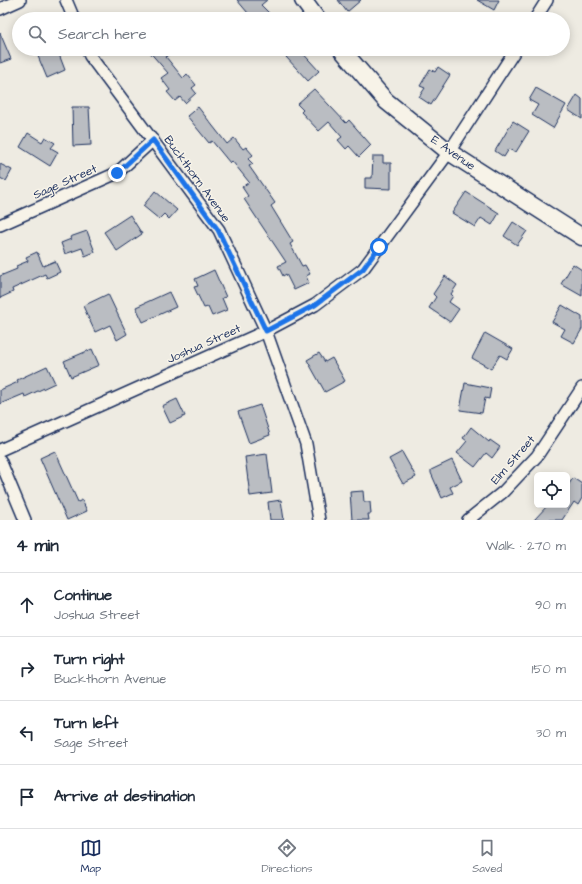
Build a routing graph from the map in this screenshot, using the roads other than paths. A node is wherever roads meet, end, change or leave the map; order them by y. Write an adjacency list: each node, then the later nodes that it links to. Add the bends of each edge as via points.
1 (20, 0): 5 (street)
2 (66, 0): 6 (street)
3 (303, 0): 7 (street)
4 (547, 0): 8 (street)
5 (0, 9)
6 (71, 12)
7 (312, 12)
8 (539, 12)
9 (90, 56): 12 (street, Buckthorn Avenue)
10 (347, 56): 13 (street, E Avenue, via 386,101)
11 (511, 56): 13 (street, Joshua Street)
12 (153, 140): 14 (street, Sage Street, via 117,173); 16 (street, Buckthorn Avenue, via 218,230)
13 (449, 152): 15 (street, E Avenue); 16 (street, Joshua Street, via 363,269 315,305)
14 (0, 225)
15 (582, 237)
16 (266, 331): 18 (street, Joshua Street); 21 (street, Buckthorn Avenue, via 306,444)
17 (582, 388): 22 (street, Elm Street, via 537,456 503,492)
18 (0, 450)
19 (0, 460): 20 (street)
20 (25, 520)
21 (319, 520)
22 (468, 520)

